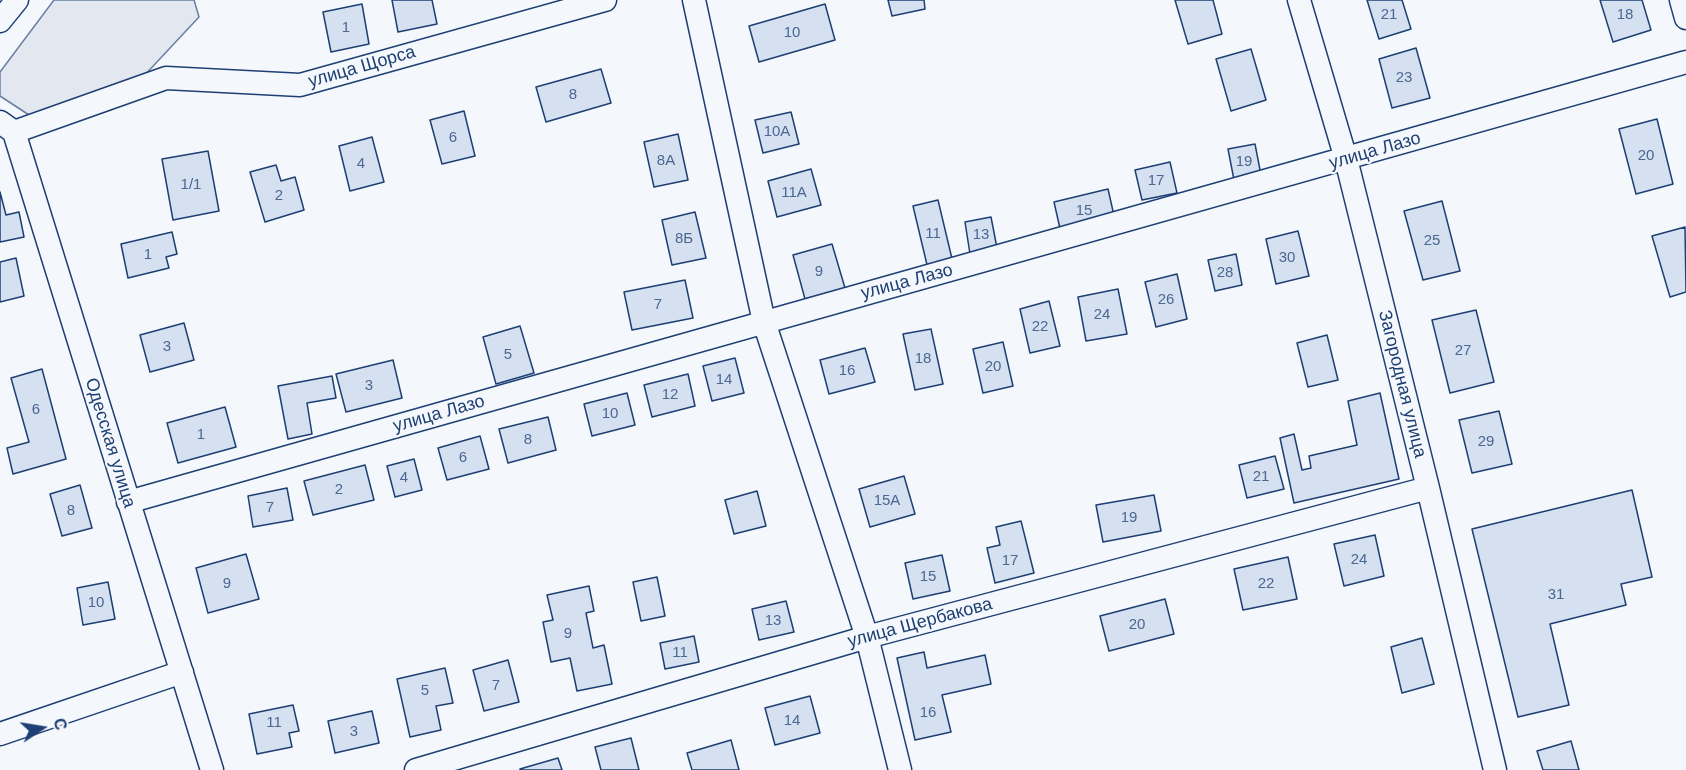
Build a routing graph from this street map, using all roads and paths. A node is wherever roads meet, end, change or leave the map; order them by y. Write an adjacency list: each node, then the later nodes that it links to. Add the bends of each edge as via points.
1 (16, 0): 7 (street)
2 (604, 0): 9 (street, улица Щорса, via 300,85 166,78)
3 (694, 0): 11 (street)
4 (1299, 0): 10 (street, Загородная улица)
5 (1681, 0): 6 (street)
6 (1686, 18)
7 (0, 21)
8 (1686, 62): 10 (street, улица Лазо)
9 (7, 127): 13 (street, Одесская улица)
10 (1346, 159): 11 (street, улица Лазо); 12 (street, Загородная улица)
11 (764, 322): 13 (street, улица Лазо); 14 (street)
12 (1428, 488): 14 (street, улица Щербакова); 20 (street, Загородная улица)
13 (128, 502): 15 (street, Одесская улица)
14 (867, 637): 18 (street, улица Щербакова); 19 (street)
15 (182, 672): 16 (street); 17 (street, Одесская улица)
16 (0, 734)
17 (212, 770)
18 (416, 770)
19 (900, 770)
20 (1494, 770)

